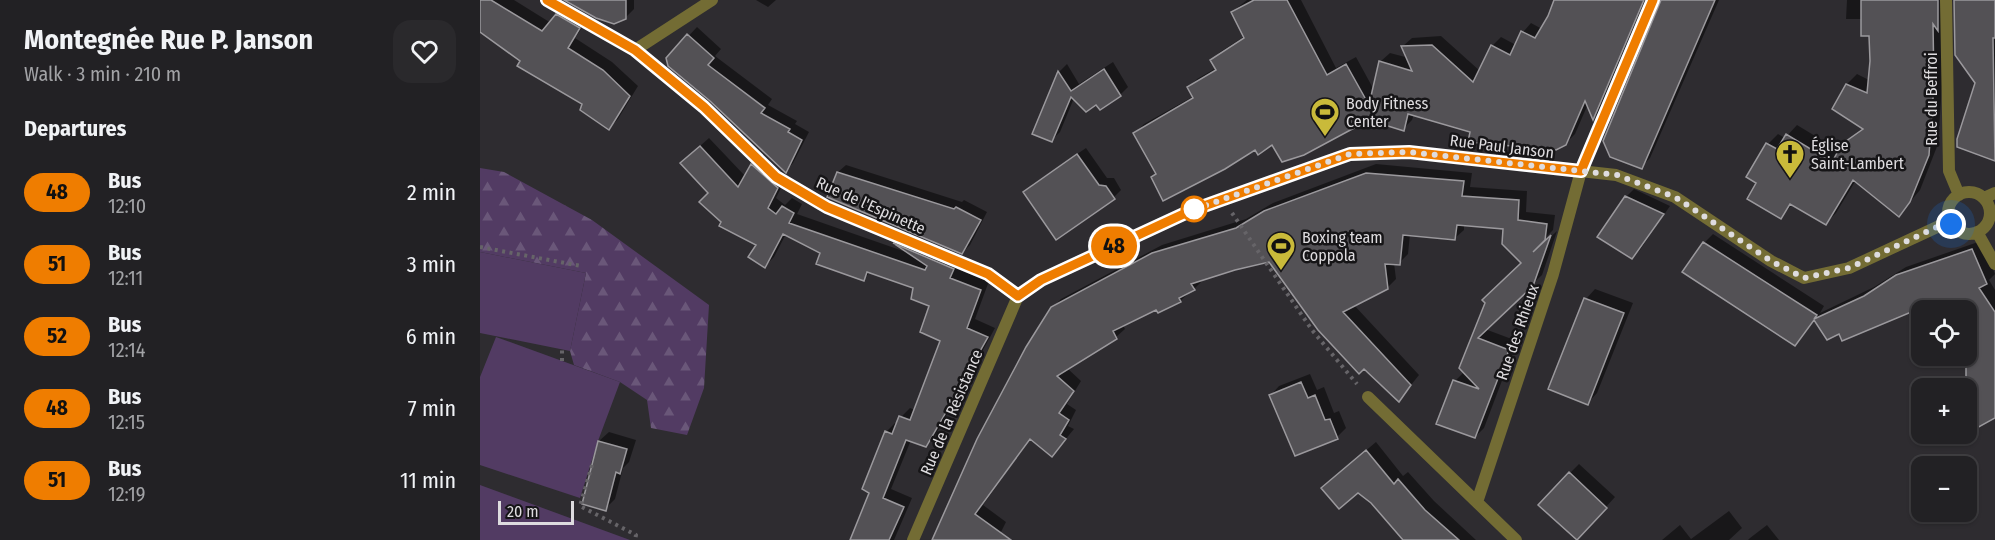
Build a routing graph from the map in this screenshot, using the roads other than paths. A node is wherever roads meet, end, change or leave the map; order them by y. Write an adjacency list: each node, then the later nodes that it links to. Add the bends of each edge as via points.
1 (548, 0): 5 (street, Rue de l'Espinette)
2 (712, 0): 5 (street)
3 (1653, 0): 6 (street, Rue des Rhieux)
4 (1946, 0): 7 (street, Rue du Beffroi, via 1949,171)
5 (635, 50): 12 (street, Rue de l'Espinette, via 704,107 776,177 827,207 988,274)
6 (1581, 171): 9 (street, Rue Paul Janson, via 1617,175 1675,197 1771,261 1804,278 1849,268); 12 (street, Rue Paul Janson, via 1409,152 1350,154 1190,211 1041,280); 14 (street, Rue des Rhieux, via 1553,274)
7 (1959, 195): 8 (street, via 1972,192); 9 (street, via 1950,202)
8 (1990, 196): 10 (street, via 1989,219)
9 (1950, 221): 10 (street, via 1960,232)
10 (1977, 232): 11 (street)
11 (1995, 264)
12 (1018, 296): 15 (street, Rue de la Résistance)
13 (1368, 397): 14 (street)
14 (1477, 501): 16 (street)
15 (913, 540)
16 (1516, 540)

